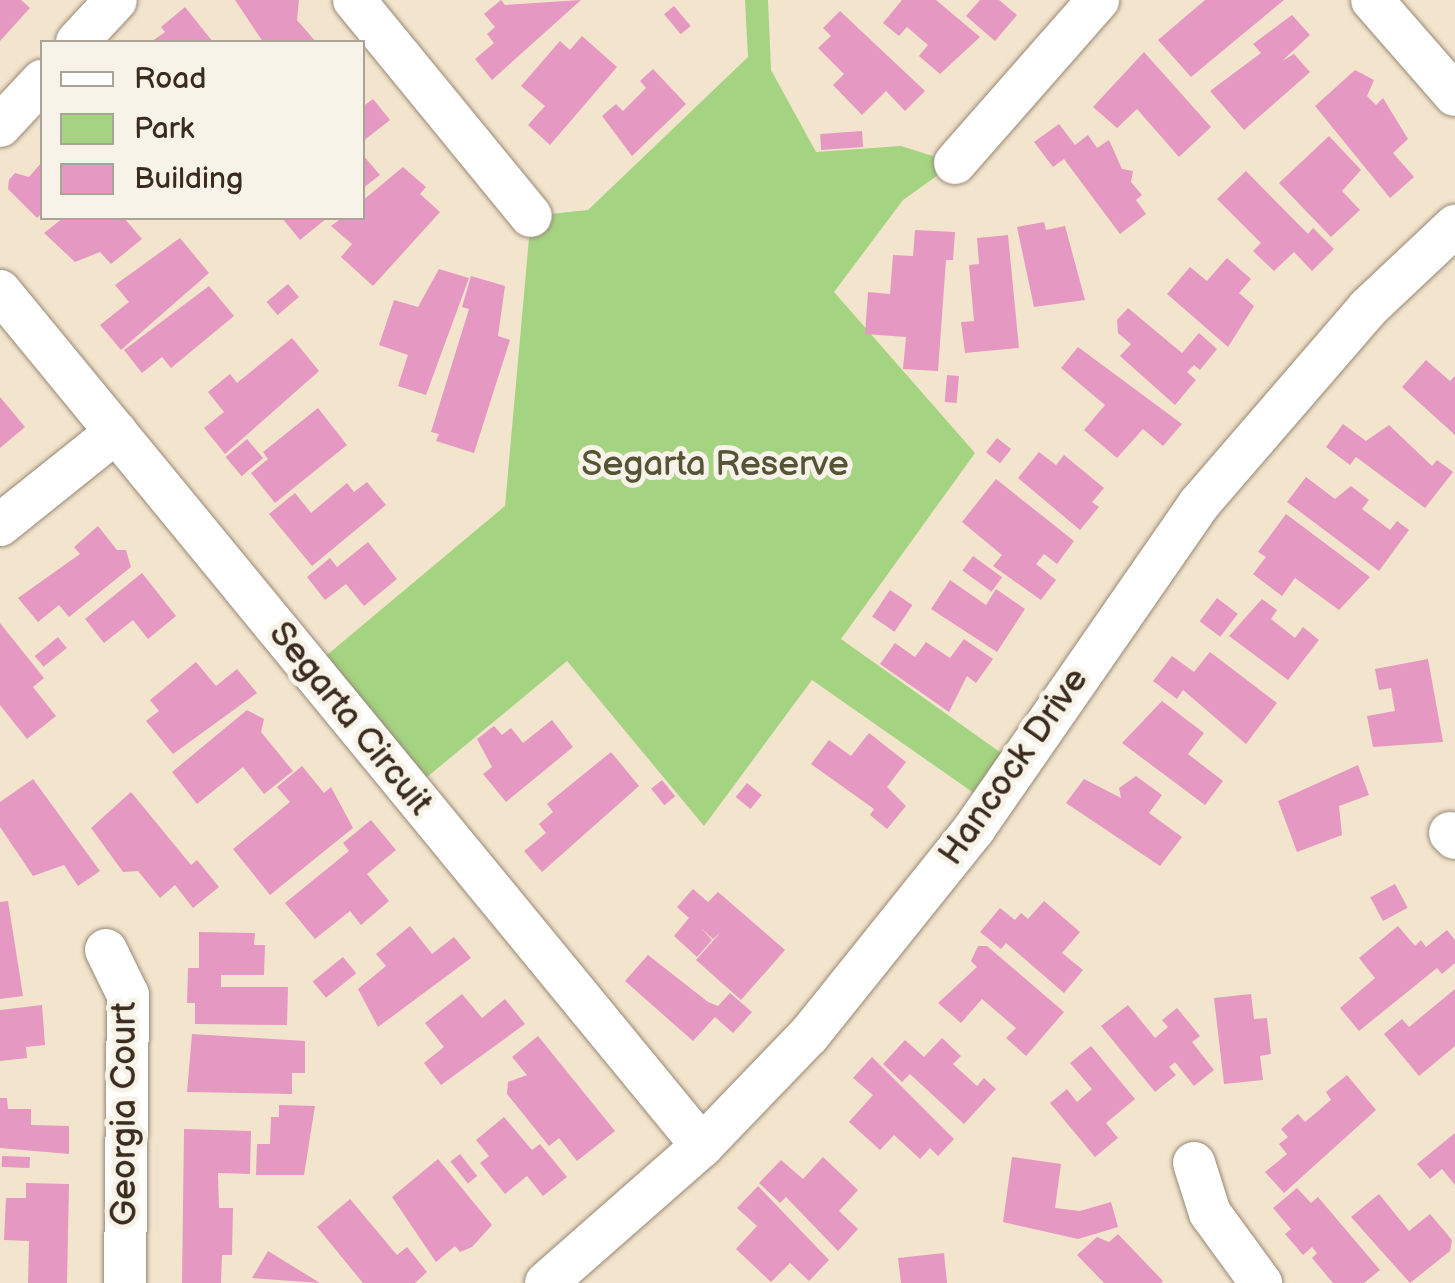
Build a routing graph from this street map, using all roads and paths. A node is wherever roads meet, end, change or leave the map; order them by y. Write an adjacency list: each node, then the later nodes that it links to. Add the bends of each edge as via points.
1 (116, 0): 5 (street)
2 (354, 0): 10 (street)
3 (1098, 0): 9 (street)
4 (1372, 0): 7 (street)
5 (80, 40)
6 (40, 83): 8 (street)
7 (1455, 96)
8 (0, 126)
9 (955, 163)
10 (531, 216)
11 (1455, 226): 16 (street, Hancock Drive, via 1368,308 1210,491 902,925)
12 (0, 291): 13 (street, Segarta Circuit)
13 (116, 432): 14 (street); 16 (street, Segarta Circuit)
14 (0, 525)
15 (106, 950): 18 (street, Georgia Court, via 128,995)
16 (702, 1146): 19 (street, Hancock Drive)
17 (1194, 1163): 20 (street, via 1210,1213)
18 (126, 1283)
19 (546, 1283)
20 (1261, 1283)

